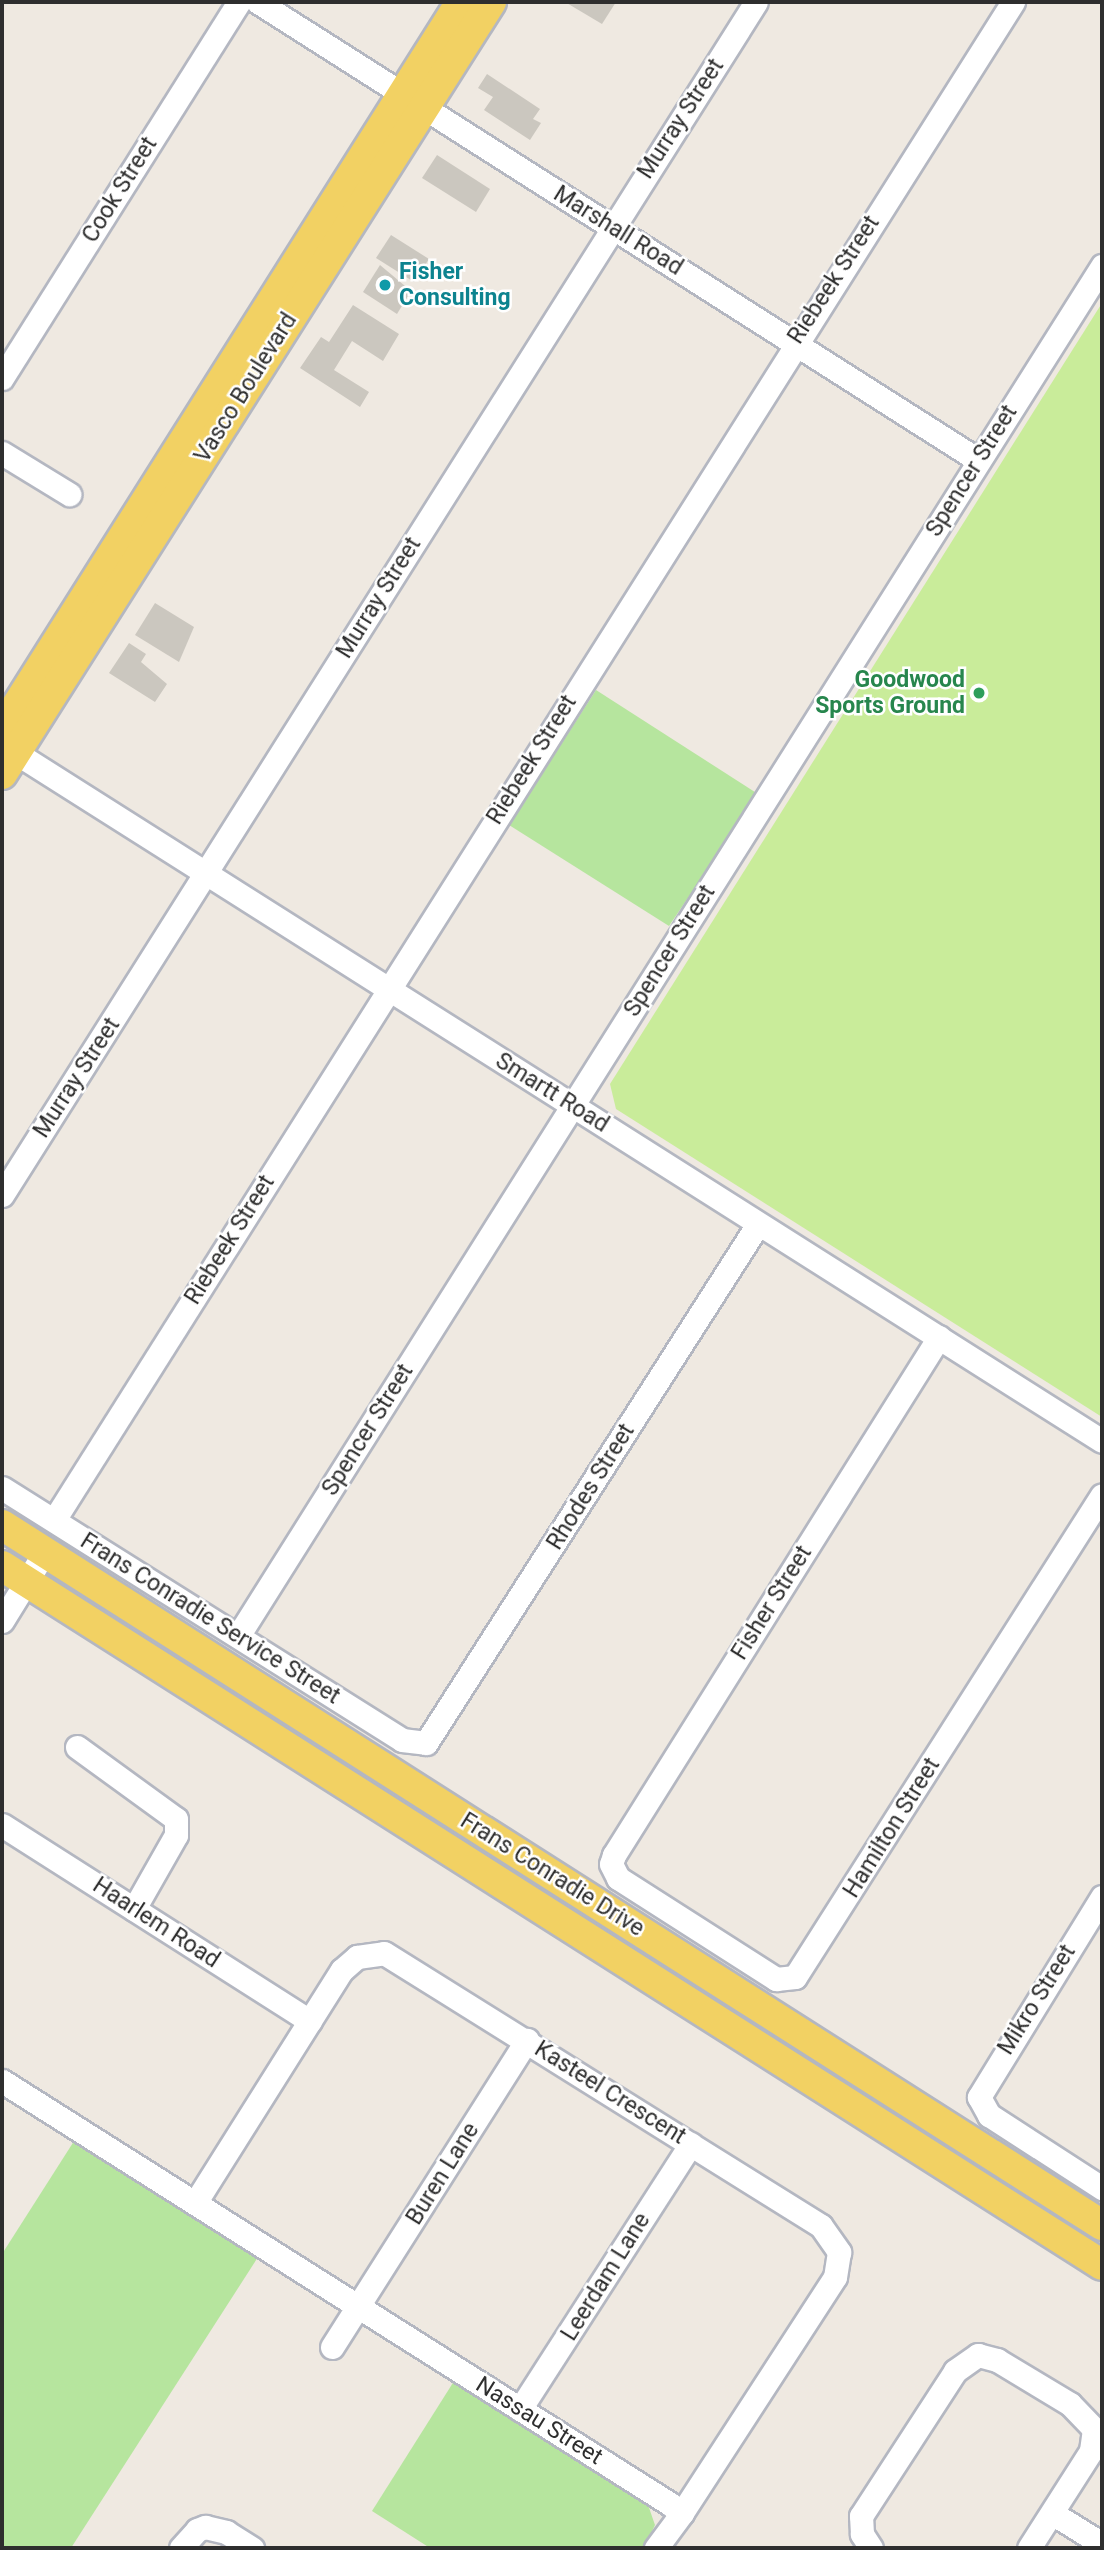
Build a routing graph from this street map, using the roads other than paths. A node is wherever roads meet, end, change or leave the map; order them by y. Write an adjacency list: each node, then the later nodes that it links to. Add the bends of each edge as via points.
1 (239, 2): 11 (street, Cook Street)
2 (258, 2): 7 (street, Marshall Road)
3 (461, 2): 7 (main road, Vasco Boulevard)
4 (491, 2): 7 (main road, Vasco Boulevard)
5 (756, 2): 8 (street, Murray Street)
6 (1013, 2): 10 (street, Riebeek Street)
7 (413, 102): 8 (street, Marshall Road); 15 (main road, Vasco Boulevard)
8 (612, 228): 10 (street, Marshall Road); 16 (street, Murray Street)
9 (1102, 266): 13 (street, Spencer Street)
10 (794, 342): 13 (street, Marshall Road); 17 (street, Riebeek Street)
11 (2, 378)
12 (2, 453): 14 (street)
13 (978, 460): 18 (street, Spencer Street)
14 (69, 494)
15 (5, 750): 16 (street, Smartt Road)
16 (206, 872): 17 (street, Smartt Road); 19 (street, Murray Street)
17 (388, 989): 18 (street, Smartt Road); 25 (street, Riebeek Street)
18 (573, 1106): 20 (street, Smartt Road); 31 (street, Spencer Street)
19 (2, 1195)
20 (758, 1224): 21 (street, Smartt Road); 32 (street, Rhodes Street, via 435,1734)
21 (939, 1337): 22 (street, Smartt Road); 35 (street, Fisher Street, via 614,1855)
22 (1102, 1441)
23 (2, 1488): 25 (street, Frans Conradie Service Street)
24 (1102, 1495): 35 (street, Hamilton Street, via 795,1976 776,1979 628,1886)
25 (54, 1520): 31 (street, Frans Conradie Service Street)
26 (2, 1525): 27 (main road, Frans Conradie Drive)
27 (44, 1553): 29 (street); 44 (main road, Frans Conradie Drive)
28 (2, 1566): 29 (main road, Frans Conradie Drive)
29 (27, 1582): 30 (street); 45 (main road, Frans Conradie Drive)
30 (2, 1621)
31 (238, 1636): 32 (street, Frans Conradie Service Street, via 402,1740)
32 (420, 1745)
33 (77, 1747): 37 (street, via 176,1819 176,1835)
34 (2, 1825): 37 (street, Haarlem Road)
35 (613, 1871)
36 (1102, 1897): 42 (street, Mikro Street, via 985,2081 980,2105)
37 (134, 1909): 38 (street, Haarlem Road)
38 (310, 2021): 39 (street, Kasteel Crescent, via 349,1962 384,1953); 43 (street, Kasteel Crescent)
39 (527, 2040): 41 (street, Kasteel Crescent); 46 (street, Buren Lane)
40 (2, 2081): 43 (street, Nassau Street)
41 (691, 2144): 48 (street, Leerdam Lane); 50 (street, Kasteel Crescent, via 821,2226 835,2242 839,2260 835,2277)
42 (1102, 2188)
43 (195, 2203): 46 (street, Nassau Street)
44 (1102, 2225)
45 (1102, 2264)
46 (359, 2307): 47 (street); 48 (street, Nassau Street)
47 (332, 2347)
48 (520, 2409): 50 (street, Nassau Street)
49 (1052, 2512): 51 (street); 55 (street, via 1091,2451 1094,2429 1070,2404 997,2360 978,2355 955,2371 861,2516 862,2533); 56 (street)
50 (682, 2513): 54 (street)
51 (1102, 2544)
52 (181, 2548): 53 (street, via 205,2527 226,2532)
53 (253, 2548)
54 (656, 2548)
55 (872, 2548)
56 (1029, 2548)

